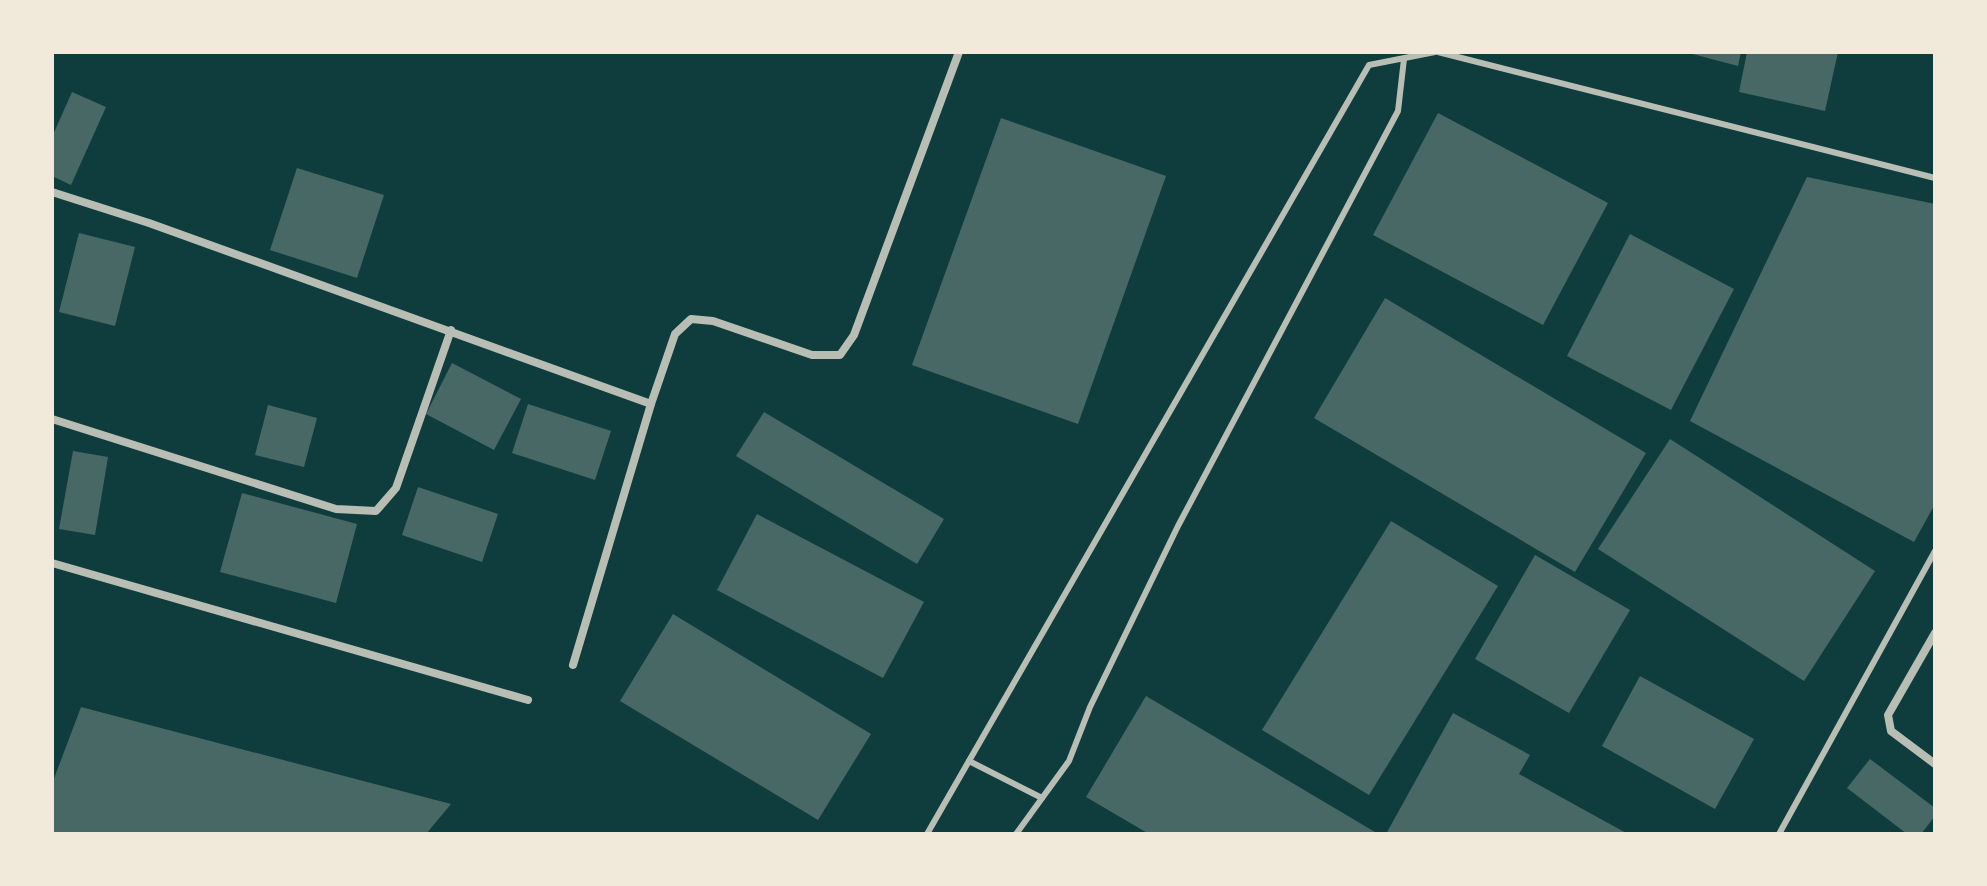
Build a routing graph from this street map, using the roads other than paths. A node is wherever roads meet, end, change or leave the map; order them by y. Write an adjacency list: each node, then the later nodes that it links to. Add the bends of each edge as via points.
1 (959, 52): 7 (street, via 854,335 840,355 812,355 713,321 691,319 675,334)
2 (1437, 52): 3 (lane); 4 (lane)
3 (1404, 59): 14 (lane, via 1369,65); 16 (lane, via 1398,111 1178,526 1069,761)
4 (1935, 178)
5 (52, 192): 6 (street)
6 (451, 330): 7 (street); 8 (street, via 396,488 376,511 336,509)
7 (651, 404): 12 (street)
8 (52, 419)
9 (1935, 551): 19 (lane)
10 (52, 563): 13 (street)
11 (1935, 633): 15 (street, via 1888,715 1891,731)
12 (573, 665)
13 (528, 700)
14 (969, 761): 16 (lane); 17 (lane)
15 (1935, 764)
16 (1042, 798): 18 (lane)
17 (927, 834)
18 (1016, 834)
19 (1779, 834)

